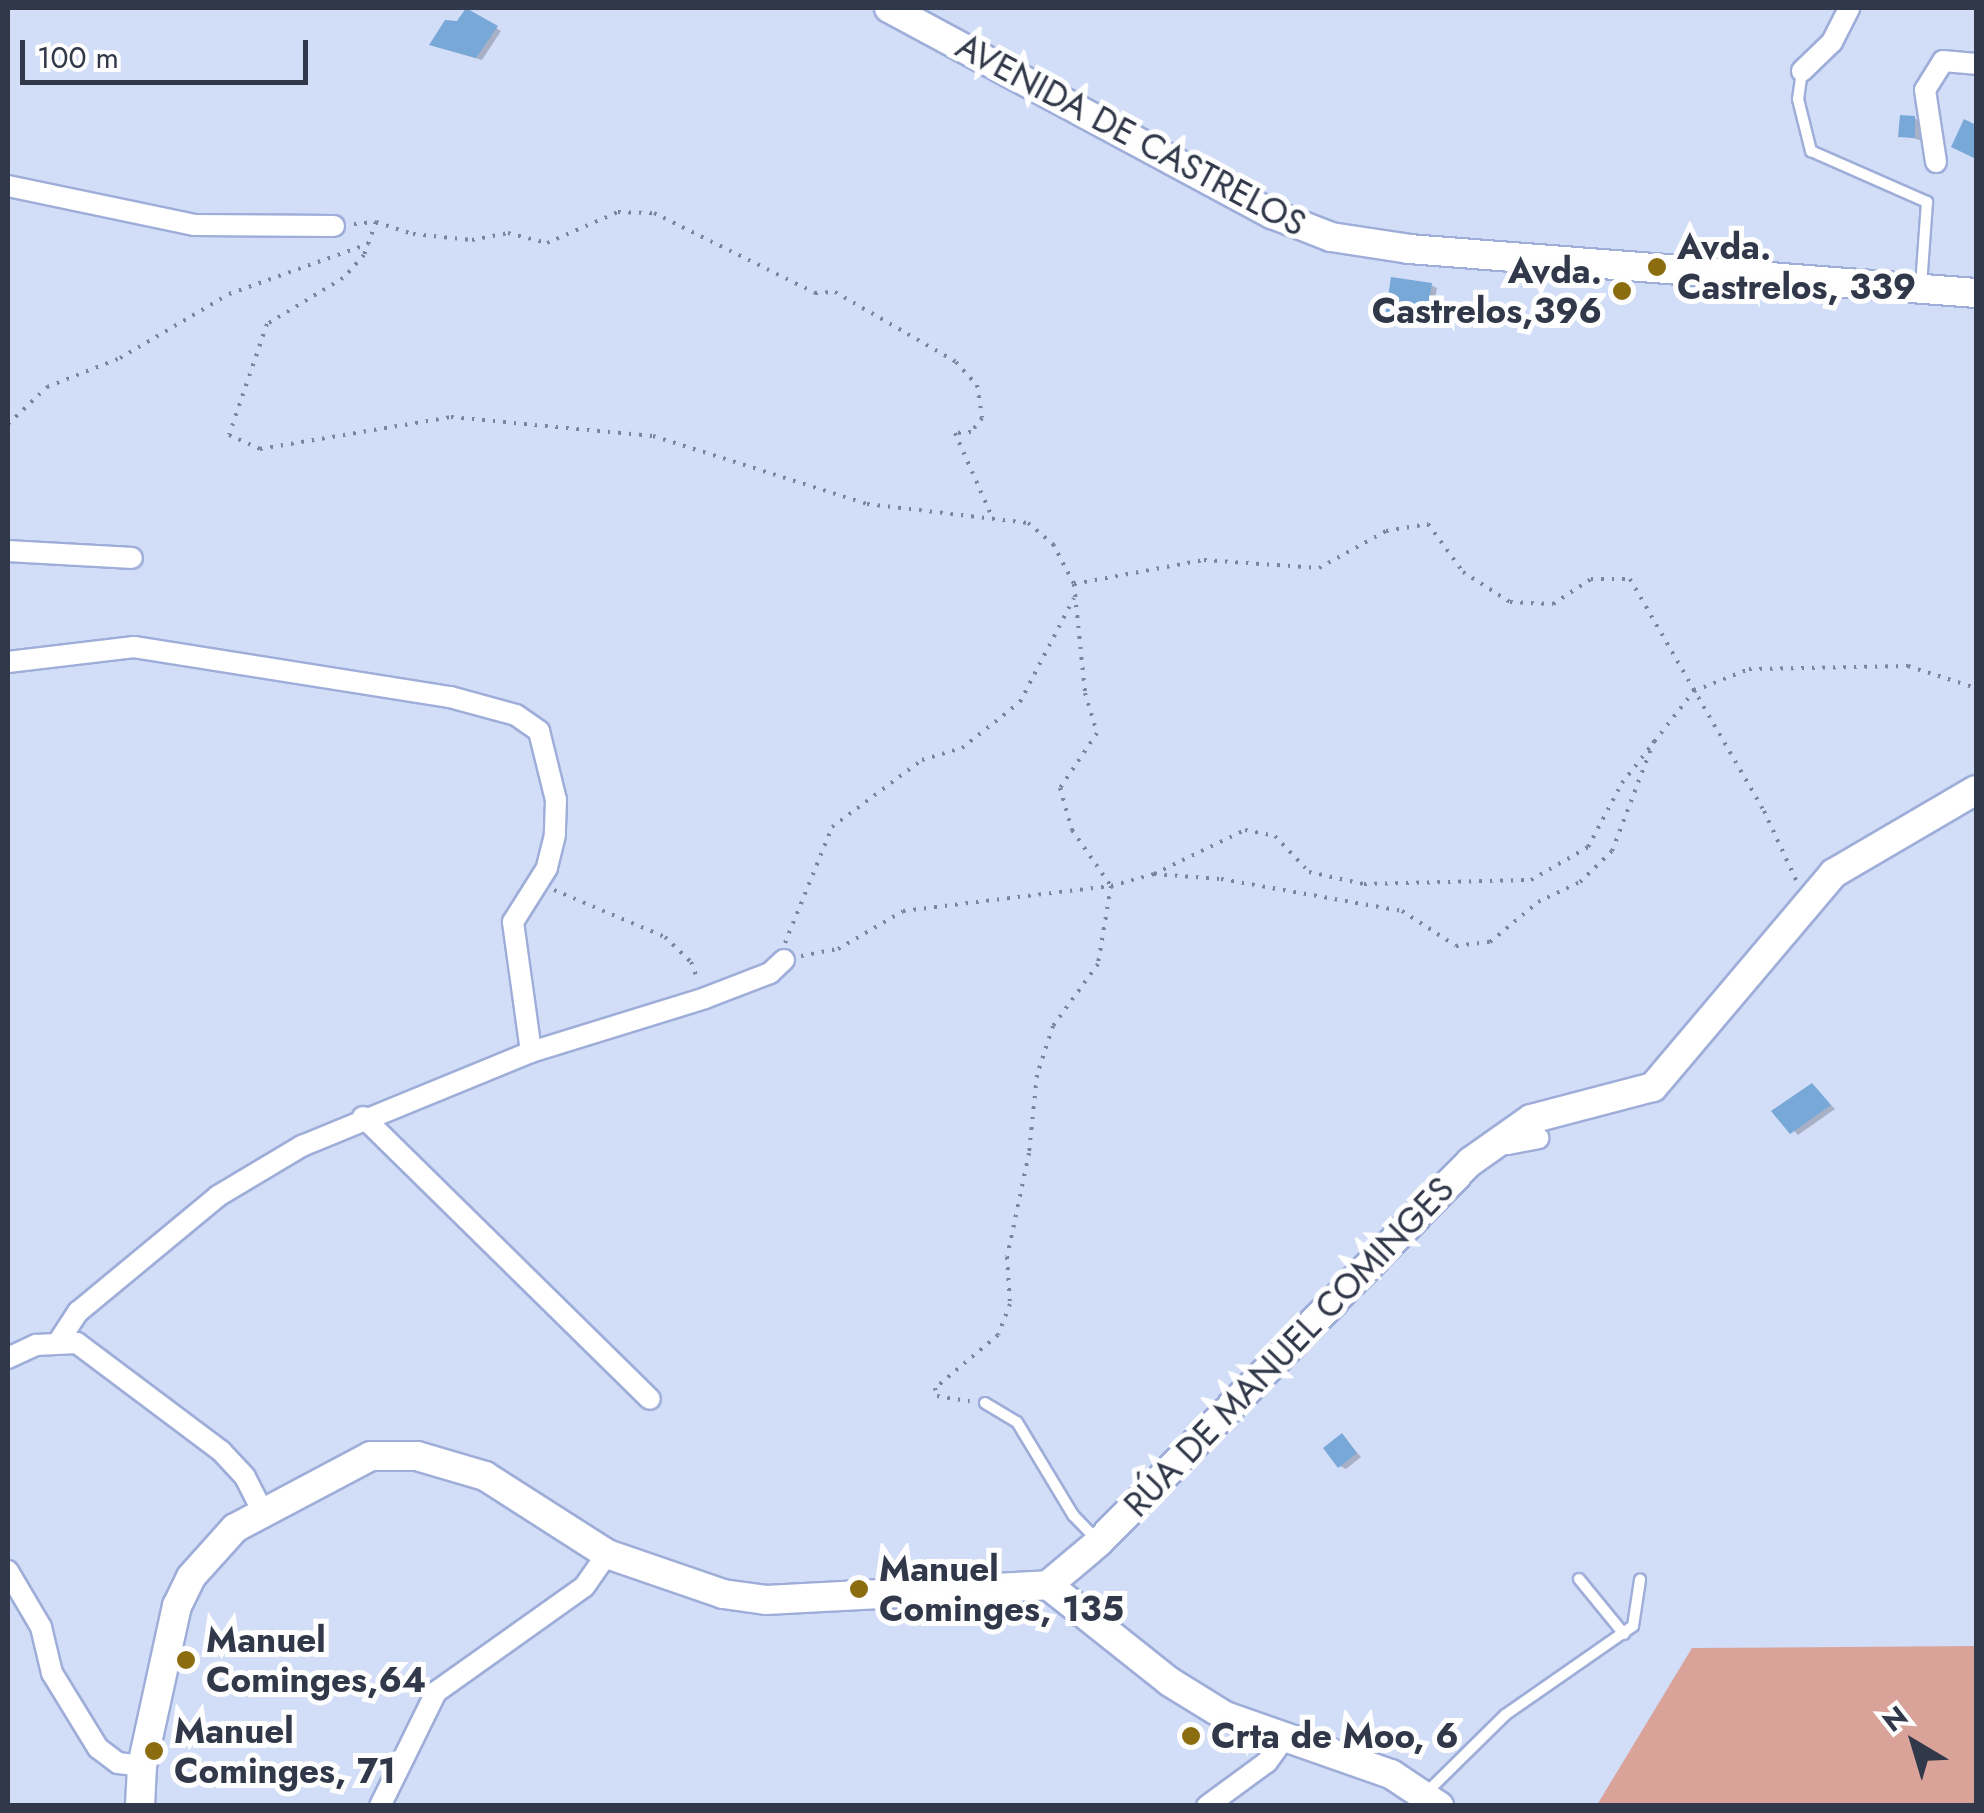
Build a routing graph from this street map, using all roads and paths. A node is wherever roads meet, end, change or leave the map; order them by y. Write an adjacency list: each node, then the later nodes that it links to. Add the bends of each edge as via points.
1 (889, 8): 10 (street, AVENIDA DE CASTRELOS, via 1256,206 1331,237 1408,249)
2 (1849, 8): 4 (street, via 1832,42)
3 (1976, 64): 5 (street, via 1943,61 1925,90)
4 (1802, 71): 10 (lane, via 1798,99 1811,151 1928,202)
5 (1936, 162)
6 (8, 186): 8 (street, via 194,226)
7 (376, 222): 8 (path); 9 (path); 13 (path, via 413,234 472,240 508,233 547,243 618,212 654,212 815,293 834,292 956,362 977,384 982,418 972,432 954,432)
8 (334, 226)
9 (368, 244): 12 (path, via 229,294 120,358 48,386); 13 (path, via 343,278 267,324 229,435 260,449 451,416 653,436 867,504)
10 (1921, 288): 11 (street, AVENIDA DE CASTRELOS)
11 (1976, 293)
12 (8, 424)
13 (992, 518): 16 (path, via 1028,523 1053,544)
14 (8, 550): 15 (street)
15 (132, 558)
16 (1074, 584): 17 (path); 20 (path, via 1204,560 1319,568 1386,531 1428,524 1463,572 1510,602 1552,604 1591,579 1630,579)
17 (1075, 596): 25 (path, via 1084,693 1097,732 1060,788 1072,830); 27 (path, via 1020,702 962,748 922,760 832,827 785,940)
18 (8, 662): 24 (street, via 134,647 450,697 516,715 538,731 556,800 556,835)
19 (1976, 688): 20 (path, via 1908,666 1749,669)
20 (1694, 692): 21 (path); 26 (path)
21 (1654, 741): 23 (path, via 1588,847 1531,880 1364,884 1310,872 1275,836 1244,830); 23 (path, via 1612,852 1580,882 1538,902 1490,942 1456,946 1402,911)
22 (1976, 790): 26 (street, RÚA DE MANUEL COMINGES, via 1866,849)
23 (1154, 874): 25 (path)
24 (539, 881): 28 (path, via 665,937 691,962); 29 (street, via 513,922)
25 (1111, 886): 27 (path, via 903,911 838,948); 36 (path, via 1098,964 1053,1026 1037,1075 1007,1257 1010,1304 998,1334 935,1388 936,1396)
26 (1809, 902): 31 (street, RÚA DE MANUEL COMINGES, via 1653,1087 1532,1119)
27 (784, 960): 28 (street, via 770,973)
28 (705, 998): 29 (street)
29 (531, 1052): 30 (street)
30 (364, 1117): 33 (street, via 218,1196 78,1312); 35 (street)
31 (1502, 1137): 32 (street, via 1508,1144); 38 (street, RÚA DE MANUEL COMINGES)
32 (1538, 1138)
33 (59, 1341): 34 (street); 37 (street, via 77,1343 221,1451 246,1477)
34 (8, 1358)
35 (650, 1399)
36 (985, 1403): 38 (lane, via 1017,1422 1073,1514)
37 (262, 1510): 39 (street, via 347,1464 371,1456 417,1456 503,1485); 46 (street, via 211,1548 177,1606)
38 (1099, 1542): 43 (street, RÚA DE MANUEL COMINGES)
39 (607, 1554): 43 (street, via 723,1594 766,1600); 49 (street, via 584,1587 436,1692)
40 (8, 1571): 46 (street, via 41,1626 52,1672 98,1748 118,1763)
41 (1579, 1579): 44 (lane)
42 (1640, 1580): 44 (lane, via 1632,1626)
43 (1048, 1585): 45 (street, via 1170,1682 1225,1716)
44 (1624, 1634): 47 (lane, via 1506,1716)
45 (1284, 1740): 47 (street, via 1377,1768); 50 (street, via 1267,1762)
46 (142, 1766): 48 (street)
47 (1432, 1800)
48 (140, 1806)
49 (380, 1806)
50 (1207, 1806)

